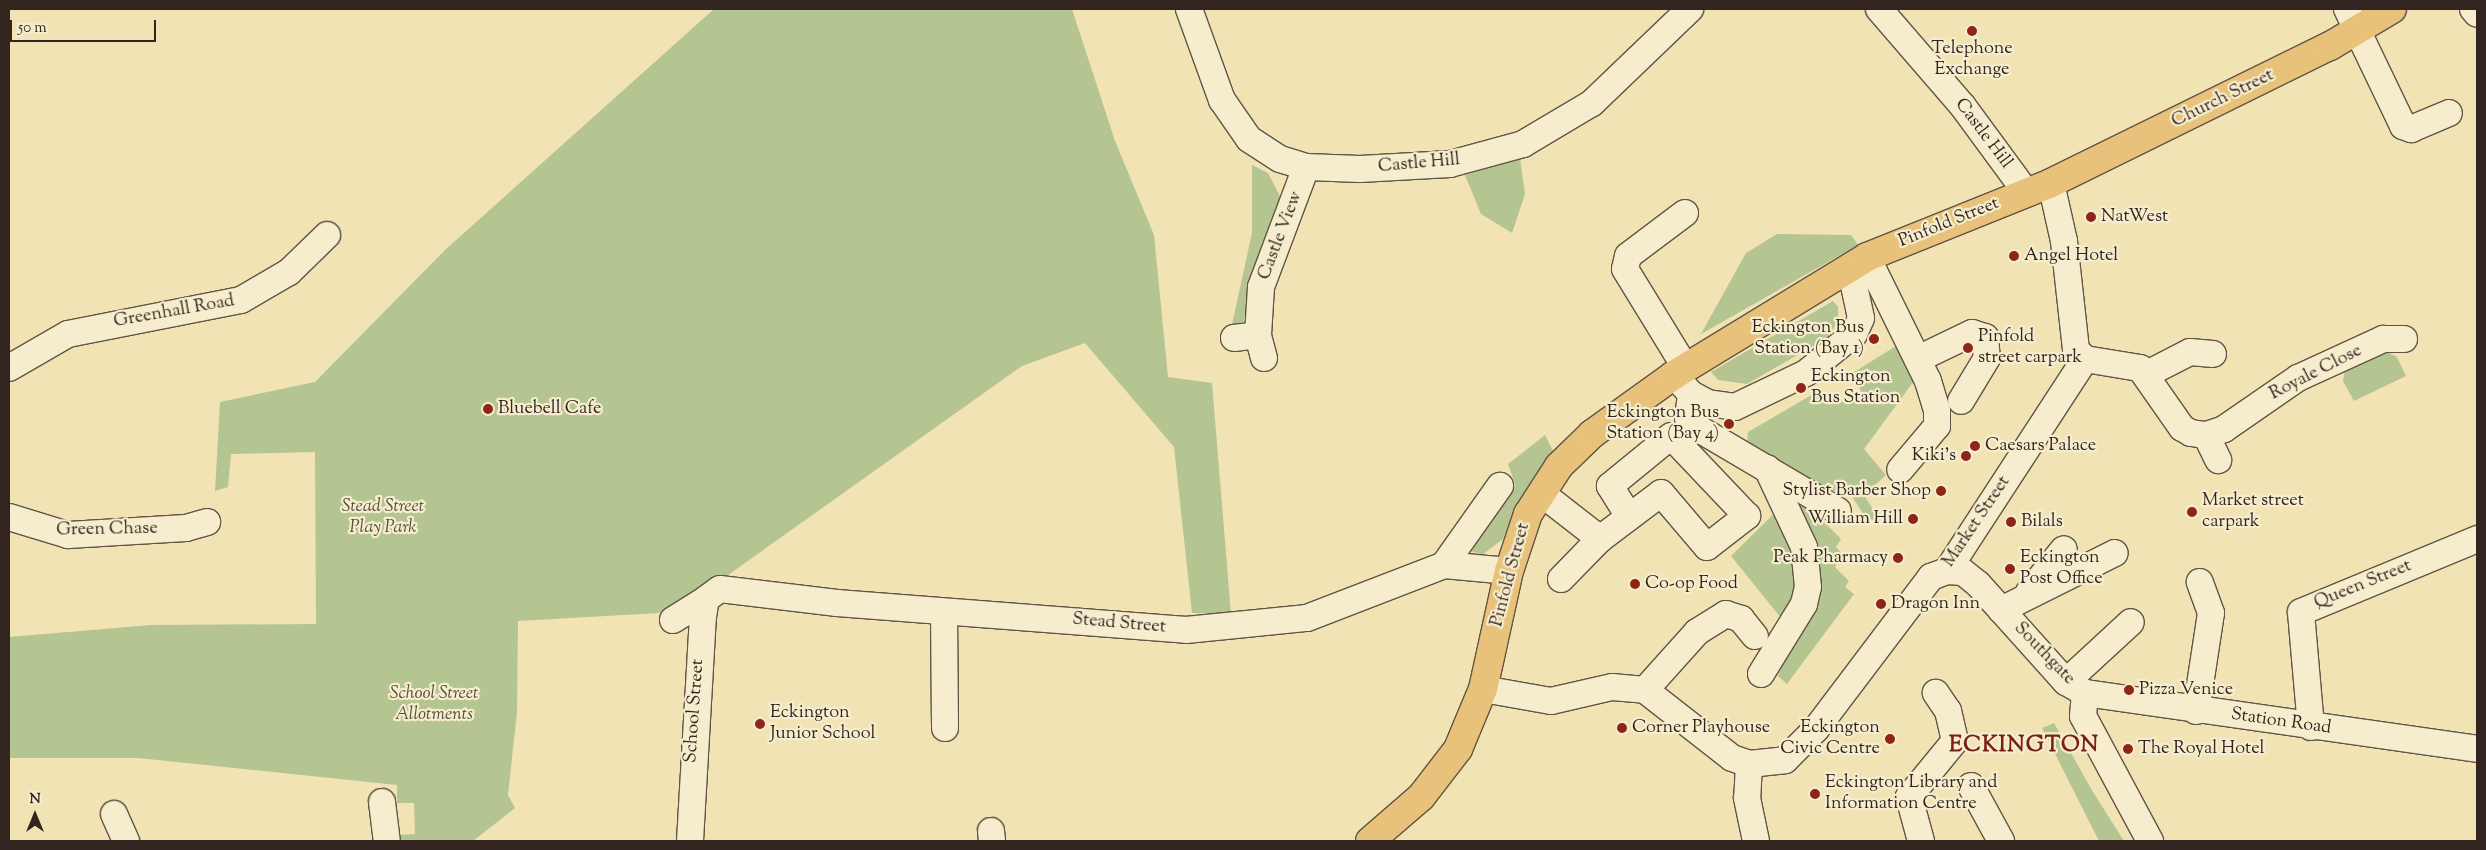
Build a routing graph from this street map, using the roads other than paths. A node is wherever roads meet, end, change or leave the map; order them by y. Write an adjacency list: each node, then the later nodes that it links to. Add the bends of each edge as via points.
1 (1189, 9): 9 (street, Castle Hill, via 1234,120 1262,148)
2 (1690, 9): 9 (street, Castle Hill, via 1592,102 1522,144 1455,163 1413,168)
3 (1879, 9): 10 (street, Castle Hill)
4 (2392, 9): 7 (main road, Church Street)
5 (2473, 9): 6 (street)
6 (2477, 14)
7 (2351, 20): 8 (street, via 2403,126 2411,129); 10 (main road, Church Street)
8 (2449, 113)
9 (1306, 167): 15 (street, Castle View, via 1261,287)
10 (2038, 187): 13 (main road, Pinfold Street); 18 (street, via 2064,241 2072,341)
11 (1685, 213): 21 (street, via 1628,256 1625,270)
12 (327, 236): 19 (street, Greenhall Road, via 289,272 241,300 68,334)
13 (1859, 262): 17 (street); 21 (main road, Pinfold Street); 21 (street, via 1861,318 1854,334 1834,353 1762,398 1735,407 1708,403)
14 (2404, 339): 23 (street, Royale Close, via 2383,339 2298,378 2224,429)
15 (1252, 344)
16 (2213, 354): 20 (street, via 2184,354)
17 (1918, 359): 22 (street, via 1972,334 1985,337 1987,358); 26 (street, via 1935,398 1937,426)
18 (2085, 359): 20 (street, via 2130,364); 39 (street, Market Street)
19 (9, 368)
20 (2147, 374): 23 (street, via 2182,428)
21 (1683, 379): 25 (street, via 1688,418 1699,429); 28 (main road, Pinfold Street, via 1592,434 1559,466)
22 (1961, 401)
23 (2206, 435): 24 (street)
24 (2218, 460)
25 (1766, 468): 29 (street); 49 (street, via 1804,547 1808,587 1804,604)
26 (1900, 470)
27 (1500, 486): 37 (street)
28 (1541, 493): 33 (street); 38 (main road, Pinfold Street, via 1521,531)
29 (1838, 511)
30 (1629, 516): 30 (street, via 1610,486 1671,436 1747,516 1707,548 1661,493); 33 (street)
31 (9, 517): 32 (street, Green Chase, via 68,535 186,528)
32 (207, 520)
33 (1600, 539): 40 (street)
34 (2477, 539): 55 (street, Queen Street, via 2301,612)
35 (2064, 549): 43 (street)
36 (2115, 553): 43 (street)
37 (1444, 566): 38 (street, Stead Street, via 1469,564); 45 (street, Stead Street, via 1334,610 1264,624 1186,630)
38 (1509, 571): 51 (main road, Pinfold Street)
39 (1947, 571): 44 (street, Southgate, via 1963,572); 60 (street, Market Street, via 1931,577 1802,744 1785,760)
40 (1561, 579)
41 (2200, 582): 54 (street, via 2212,613)
42 (713, 594): 45 (street, Stead Street); 46 (street); 64 (street, School Street, via 696,688)
43 (2026, 597): 44 (street)
44 (2001, 610): 50 (street, Southgate)
45 (944, 612): 56 (street)
46 (673, 620)
47 (2131, 622): 50 (street)
48 (1755, 636): 52 (street, via 1742,619 1726,614 1697,632)
49 (1761, 674)
50 (2075, 687): 54 (street, Station Road); 69 (street, Southgate, via 2082,716)
51 (1483, 689): 52 (street, via 1551,701 1612,687); 65 (main road, Pinfold Street, via 1458,749 1440,775)
52 (1645, 690): 60 (street, via 1661,698 1718,749)
53 (1936, 693): 67 (street, via 1948,711 1954,741 1909,797)
54 (2196, 711): 55 (street, Station Road)
55 (2311, 726): 58 (street, Station Road)
56 (945, 728)
57 (2477, 732): 58 (street)
58 (2449, 745): 59 (street, Station Road)
59 (2477, 749)
60 (1749, 764): 66 (street, via 1747,798)
61 (1971, 786): 68 (street)
62 (382, 802): 63 (street)
63 (387, 841)
64 (690, 841)
65 (1370, 841)
66 (1756, 841)
67 (1921, 841)
68 (2001, 841)
69 (2150, 841)

